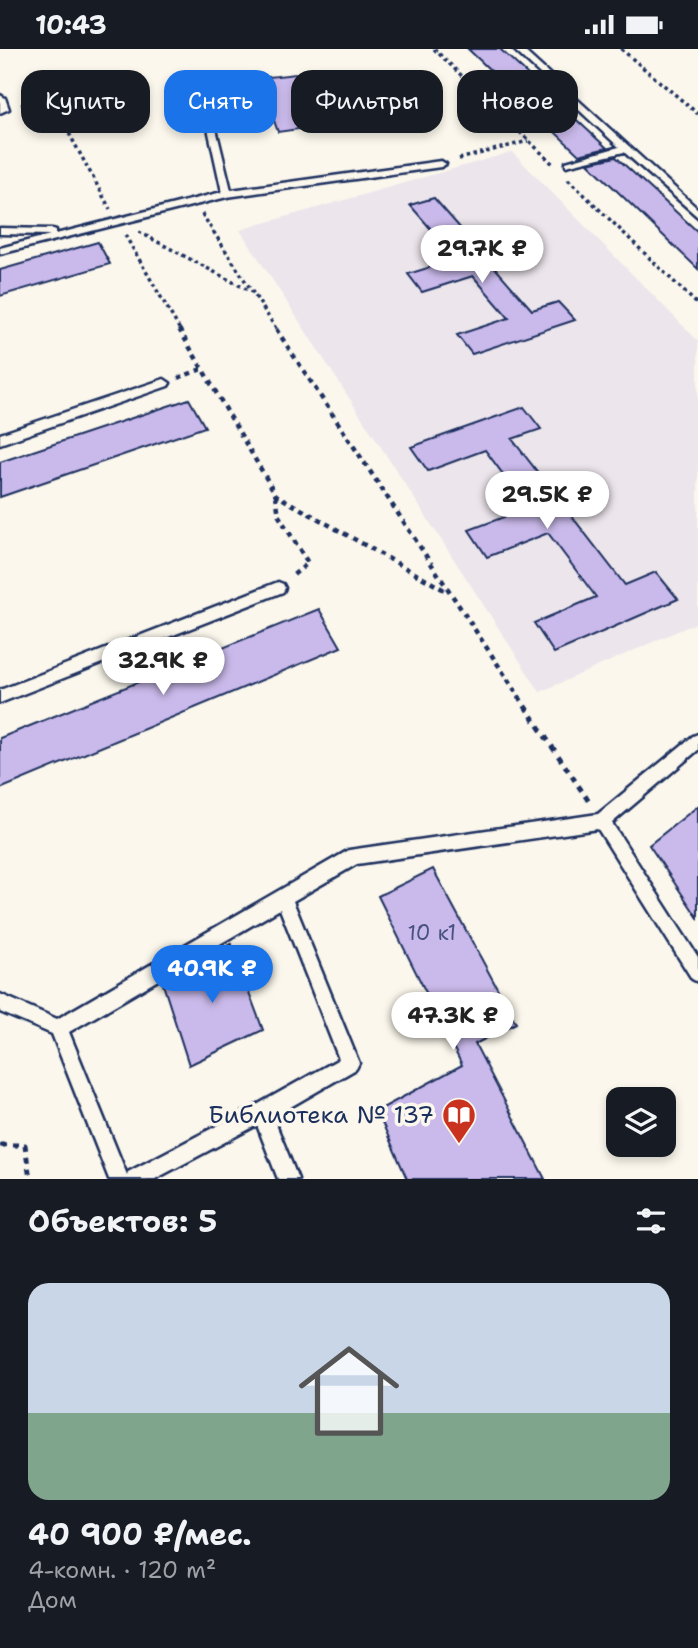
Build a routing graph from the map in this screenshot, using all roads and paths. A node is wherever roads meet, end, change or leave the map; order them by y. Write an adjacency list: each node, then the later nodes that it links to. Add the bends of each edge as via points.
1 (517, 49): 8 (lane)
2 (621, 49): 5 (path)
3 (0, 98): 4 (lane)
4 (2, 110): 14 (path, via 50,98)
5 (698, 114)
6 (213, 133): 11 (lane)
7 (528, 141): 9 (path)
8 (626, 148): 10 (lane); 13 (lane)
9 (441, 164): 11 (lane)
10 (569, 164)
11 (228, 194): 12 (lane)
12 (194, 202): 14 (lane); 18 (path)
13 (698, 214)
14 (117, 220): 16 (lane); 18 (path); 21 (path)
15 (0, 231): 16 (lane)
16 (68, 233): 17 (lane)
17 (0, 251)
18 (253, 292): 23 (path)
19 (164, 383): 20 (lane)
20 (0, 439)
21 (276, 495): 22 (path, via 279,516 308,563); 23 (path)
22 (278, 588): 24 (lane)
23 (449, 592): 26 (path)
24 (0, 697)
25 (698, 741): 26 (lane)
26 (602, 821): 27 (lane, via 355,856); 28 (lane)
27 (284, 898): 30 (lane); 31 (lane, via 350,1063)
28 (695, 960)
29 (0, 1003): 30 (lane)
30 (58, 1028): 34 (lane)
31 (262, 1113): 35 (lane); 36 (lane)
32 (0, 1145): 33 (path, via 25,1145)
33 (30, 1179)
34 (118, 1179)
35 (135, 1179)
36 (288, 1179)

